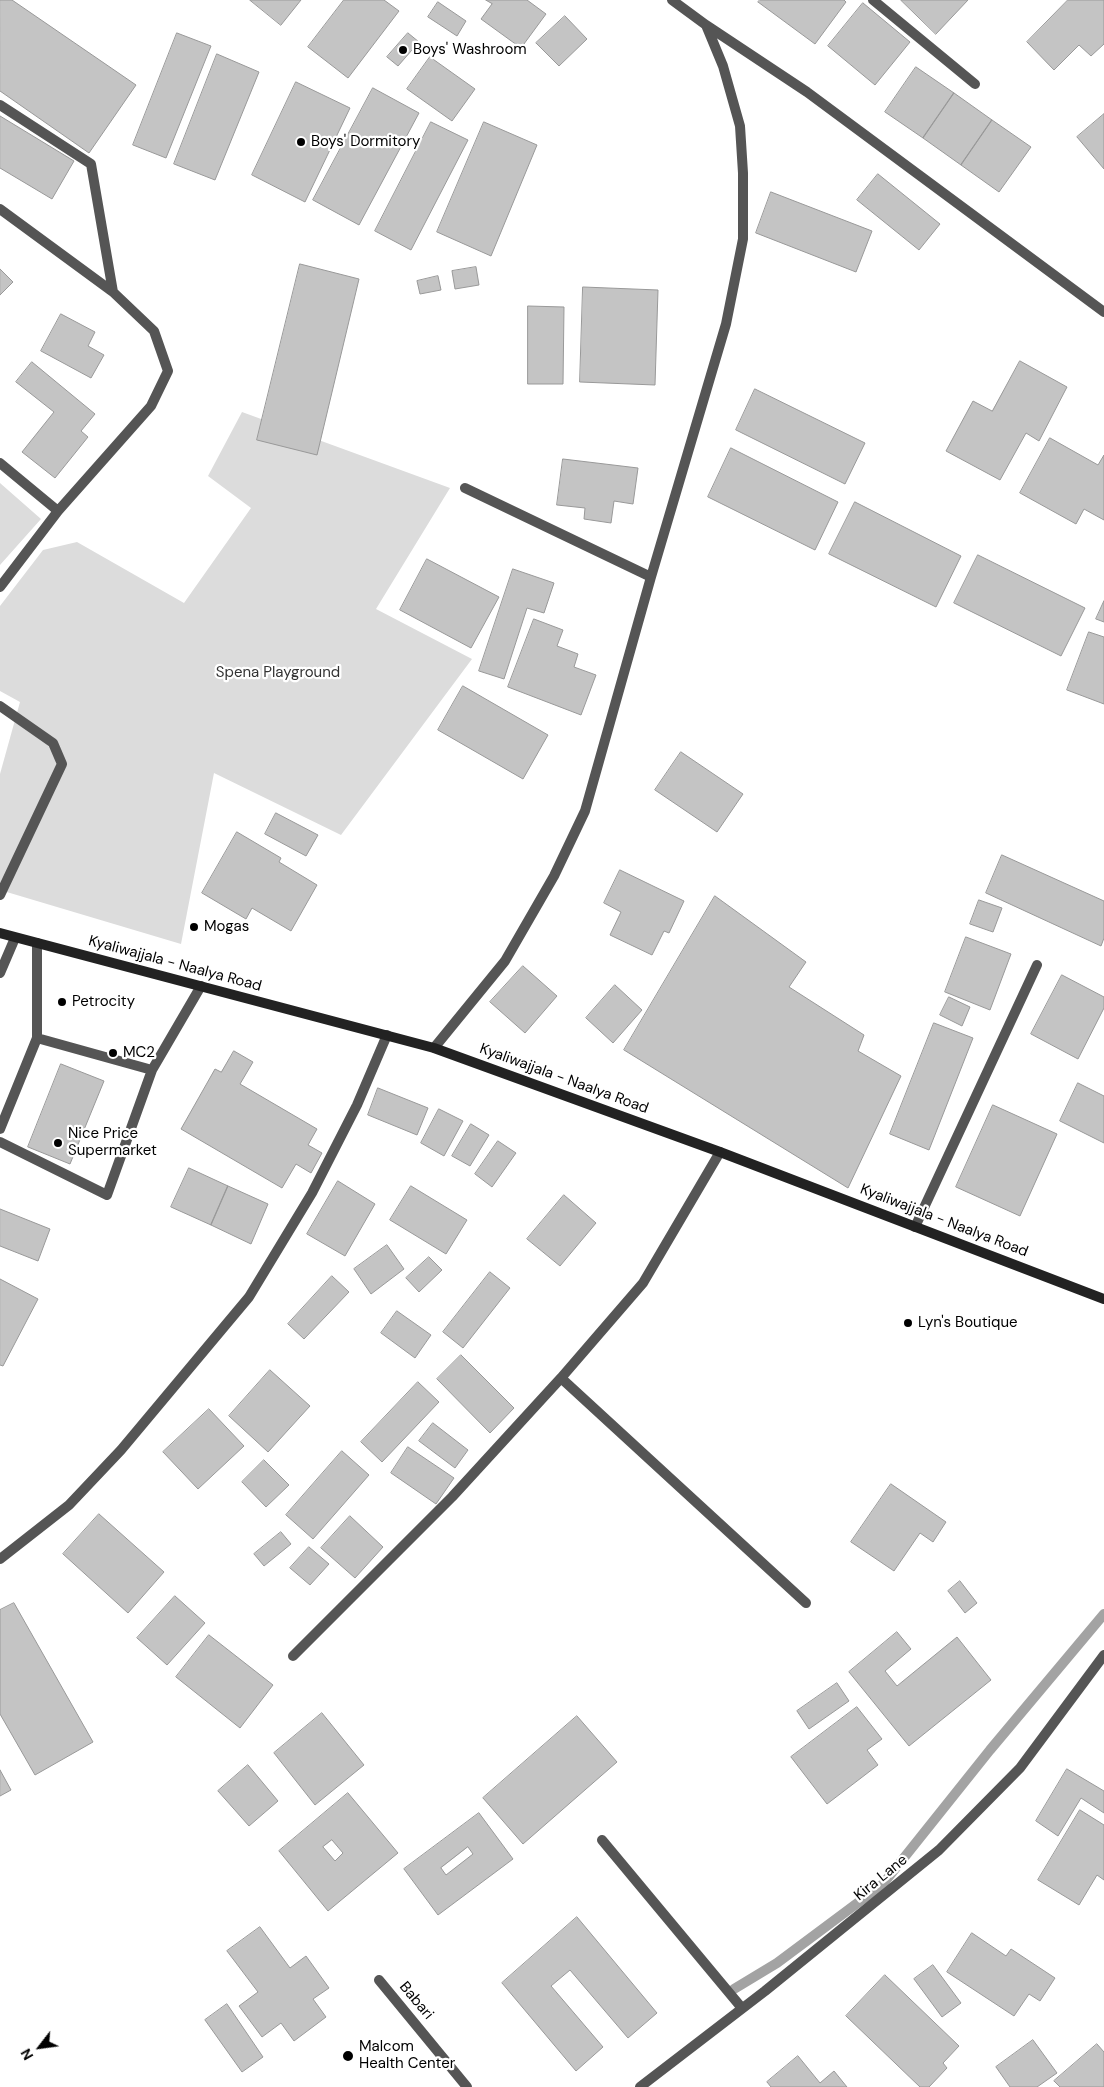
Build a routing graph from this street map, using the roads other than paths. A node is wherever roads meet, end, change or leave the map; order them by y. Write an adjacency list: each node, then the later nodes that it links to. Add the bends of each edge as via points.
1 (672, 0): 3 (street)
2 (873, 0): 4 (street)
3 (706, 25): 8 (street, via 808,92); 12 (street, via 723,66 740,126 743,239 726,324)
4 (975, 84)
5 (0, 105): 7 (street, via 92,164)
6 (0, 209): 7 (street)
7 (113, 292): 11 (street, via 154,331 168,371 151,406)
8 (1104, 312)
9 (0, 463): 11 (street)
10 (465, 488): 12 (street)
11 (58, 511): 13 (street)
12 (651, 577): 24 (street, via 585,811 554,876 505,961)
13 (0, 587)
14 (0, 706): 15 (street, via 53,743 62,764)
15 (0, 895)
16 (0, 933): 17 (main road, Kyaliwajjala - Naalya Road)
17 (15, 938): 18 (main road, Kyaliwajjala - Naalya Road); 20 (street)
18 (37, 943): 21 (main road, Kyaliwajjala - Naalya Road); 23 (street)
19 (1037, 965): 29 (street)
20 (0, 973)
21 (201, 986): 22 (main road, Kyaliwajjala - Naalya Road); 25 (street)
22 (387, 1034): 24 (main road, Kyaliwajjala - Naalya Road); 32 (street, via 312,1193 249,1297 128,1442 69,1505)
23 (37, 1038): 25 (street); 26 (street)
24 (434, 1048): 28 (main road, Kyaliwajjala - Naalya Road)
25 (152, 1070): 27 (street, via 107,1195)
26 (0, 1129)
27 (0, 1142)
28 (720, 1152): 29 (main road, Kyaliwajjala - Naalya Road); 31 (street, via 643,1283)
29 (915, 1227): 30 (main road, Kyaliwajjala - Naalya Road)
30 (1104, 1299)
31 (561, 1378): 33 (street); 35 (street, via 452,1497)
32 (0, 1560)
33 (806, 1603)
34 (1104, 1655): 38 (street, Kira Lane, via 1020,1768 939,1850)
35 (293, 1656)
36 (602, 1840): 38 (street)
37 (379, 1980): 39 (street, Babari)
38 (741, 2007): 40 (street, Kira Lane)
39 (467, 2087)
40 (640, 2087)

